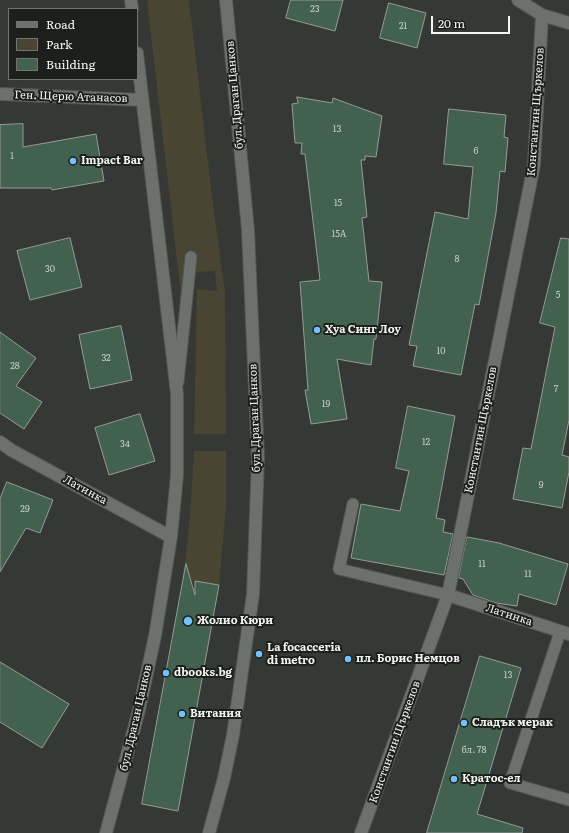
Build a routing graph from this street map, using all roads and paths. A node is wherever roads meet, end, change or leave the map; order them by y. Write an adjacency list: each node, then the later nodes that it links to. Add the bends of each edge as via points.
1 (226, 0): 17 (street, бул. Драган Цанков, via 248,230 258,458 253,594 233,735)
2 (518, 0): 3 (street)
3 (542, 15): 4 (street); 13 (street, Константин Щъркелов, via 534,165)
4 (569, 23)
5 (138, 62): 7 (street, бул. Драган Цанков)
6 (0, 94): 7 (street, Ген. Щерю Атанасов)
7 (142, 100): 9 (street, бул. Драган Цанков)
8 (192, 257): 9 (lane)
9 (177, 396): 12 (street, бул. Драган Цанков, via 177,475)
10 (0, 442): 12 (street, Латинка)
11 (353, 504): 13 (lane, via 340,569)
12 (170, 537): 16 (street, бул. Драган Цанков, via 155,636 139,710)
13 (448, 595): 14 (street, Латинка); 18 (street, Константин Щъркелов)
14 (564, 633): 15 (lane, via 510,783)
15 (569, 800)
16 (106, 833)
17 (209, 833)
18 (362, 833)

